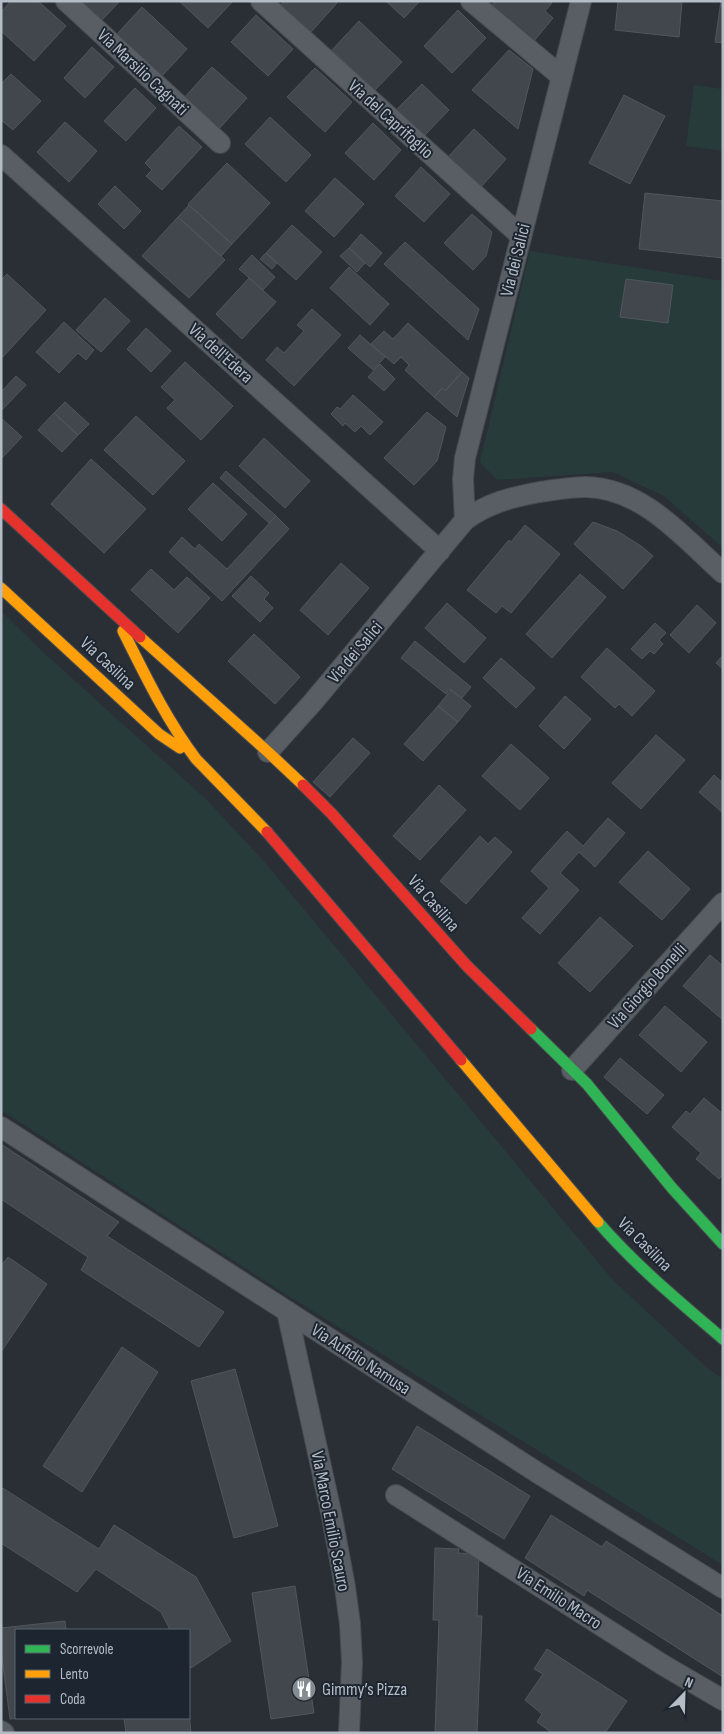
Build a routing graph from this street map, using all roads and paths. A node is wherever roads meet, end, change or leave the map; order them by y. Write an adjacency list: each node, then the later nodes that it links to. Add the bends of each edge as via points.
1 (66, 1): 6 (street, Via Marsilio Cagnati)
2 (261, 1): 8 (street, Via del Caprifoglio)
3 (471, 1): 5 (street)
4 (581, 1): 5 (street, Via dei Salici)
5 (562, 77): 8 (street, Via dei Salici)
6 (220, 143)
7 (1, 155): 11 (street, Via dell'Edera)
8 (521, 236): 10 (street, Via dei Salici, via 465,458)
9 (1, 508): 14 (main road, Via Casilina)
10 (465, 520): 11 (street, Via dei Salici); 12 (street, Via dei Salici, via 498,501 533,493 588,487 636,501 658,515)
11 (440, 551): 15 (street, Via dei Salici)
12 (723, 573)
13 (1, 588): 16 (main road, Via Casilina, via 159,734)
14 (102, 602): 15 (main road, Via Casilina); 16 (main road, Via Casilina, via 128,640 175,730)
15 (268, 752): 18 (main road, Via Casilina, via 332,814 471,971)
16 (196, 759): 22 (main road, Via Casilina, via 289,857 610,1236)
17 (723, 903): 18 (street, Via Giorgio Bonelli)
18 (572, 1070): 20 (main road, Via Casilina)
19 (1, 1127): 21 (street, Via Aufidio Namusa)
20 (723, 1244)
21 (288, 1311): 24 (street, Via Aufidio Namusa); 26 (street, Via Marco Emilio Scauro, via 332,1517 350,1624)
22 (723, 1340)
23 (396, 1495): 25 (street, Via Emilio Macro)
24 (723, 1588)
25 (723, 1700)
26 (349, 1733)

